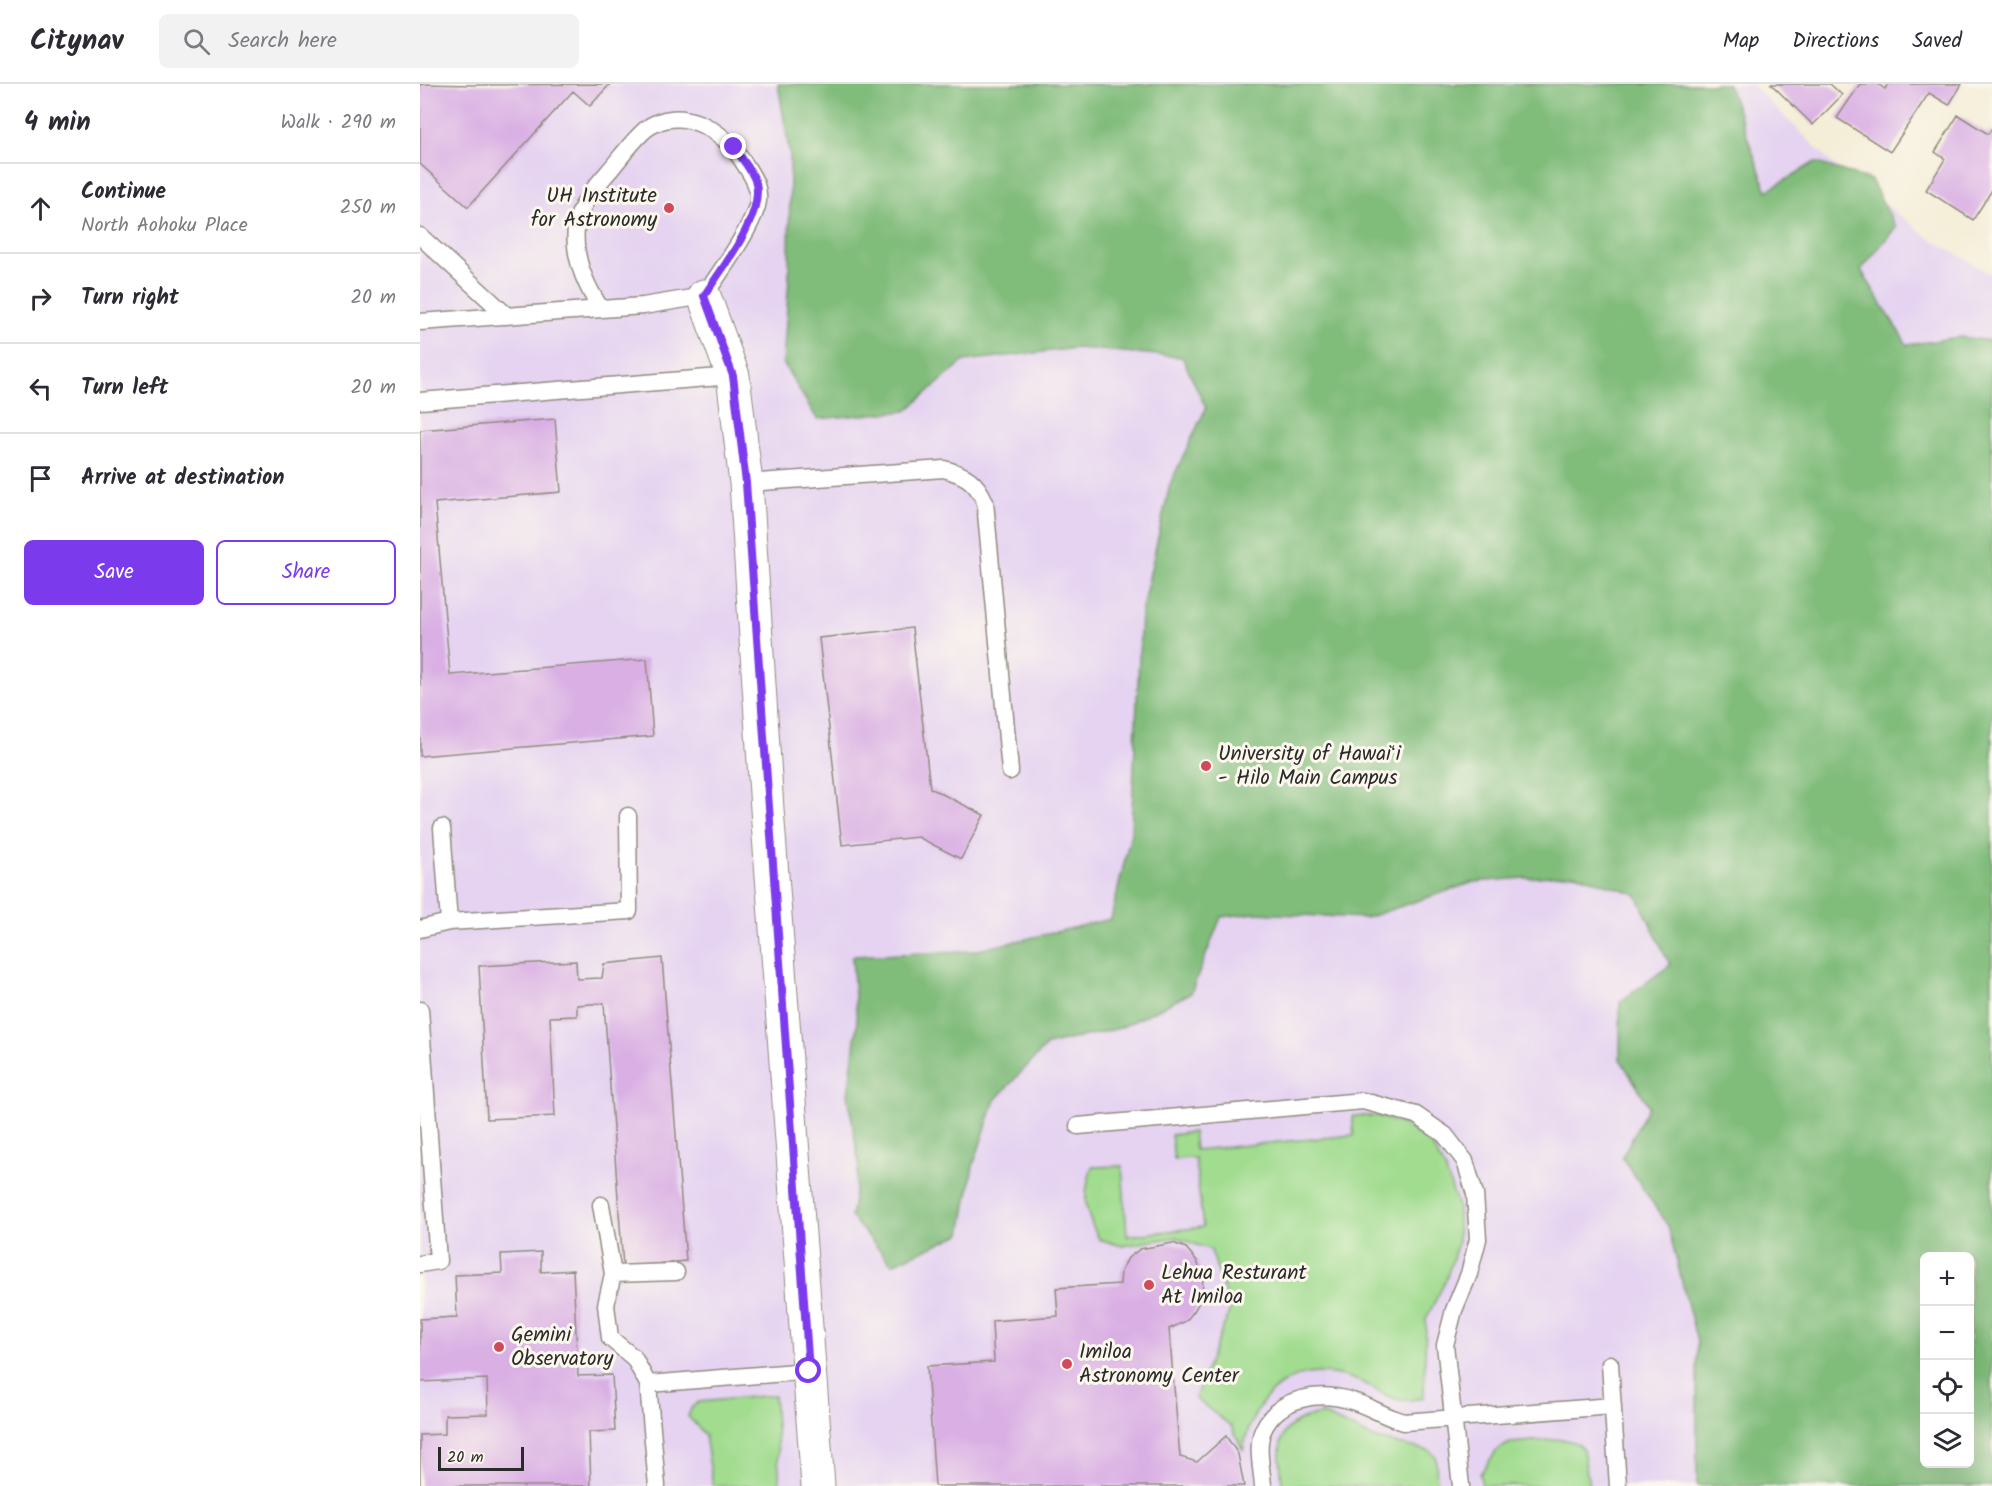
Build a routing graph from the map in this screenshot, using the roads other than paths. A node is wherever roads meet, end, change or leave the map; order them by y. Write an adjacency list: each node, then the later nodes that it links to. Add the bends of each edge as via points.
1 (420, 236): 4 (lane)
2 (704, 296): 3 (lane); 3 (lane, via 757,205 756,181 734,147 702,122 674,119 647,128 590,193 576,226 577,252 588,288); 6 (street)
3 (601, 309): 4 (lane)
4 (507, 316): 5 (lane)
5 (420, 322)
6 (733, 376): 7 (lane); 8 (street)
7 (420, 401)
8 (746, 483): 9 (lane, via 944,469 965,475 978,486 985,502); 21 (street)
9 (1010, 771)
10 (628, 816): 12 (lane, via 629,910)
11 (442, 828): 12 (lane)
12 (449, 921): 13 (lane)
13 (420, 929)
14 (420, 1010): 17 (lane, via 438,1261)
15 (1078, 1126): 24 (lane, via 1363,1101 1416,1115 1445,1135 1465,1161 1475,1194 1479,1239 1445,1345)
16 (601, 1205): 19 (lane)
17 (420, 1264)
18 (676, 1272): 19 (lane)
19 (613, 1274): 22 (lane, via 606,1305 610,1338 634,1358)
20 (1610, 1364): 23 (lane)
21 (809, 1371): 22 (lane); 26 (street)
22 (648, 1384): 25 (lane)
23 (1613, 1406): 24 (lane); 29 (lane)
24 (1454, 1418): 27 (lane, via 1404,1422 1353,1401 1319,1395 1298,1399 1276,1412 1263,1431); 28 (lane)
25 (657, 1486)
26 (818, 1486)
27 (1263, 1486)
28 (1461, 1486)
29 (1618, 1486)

